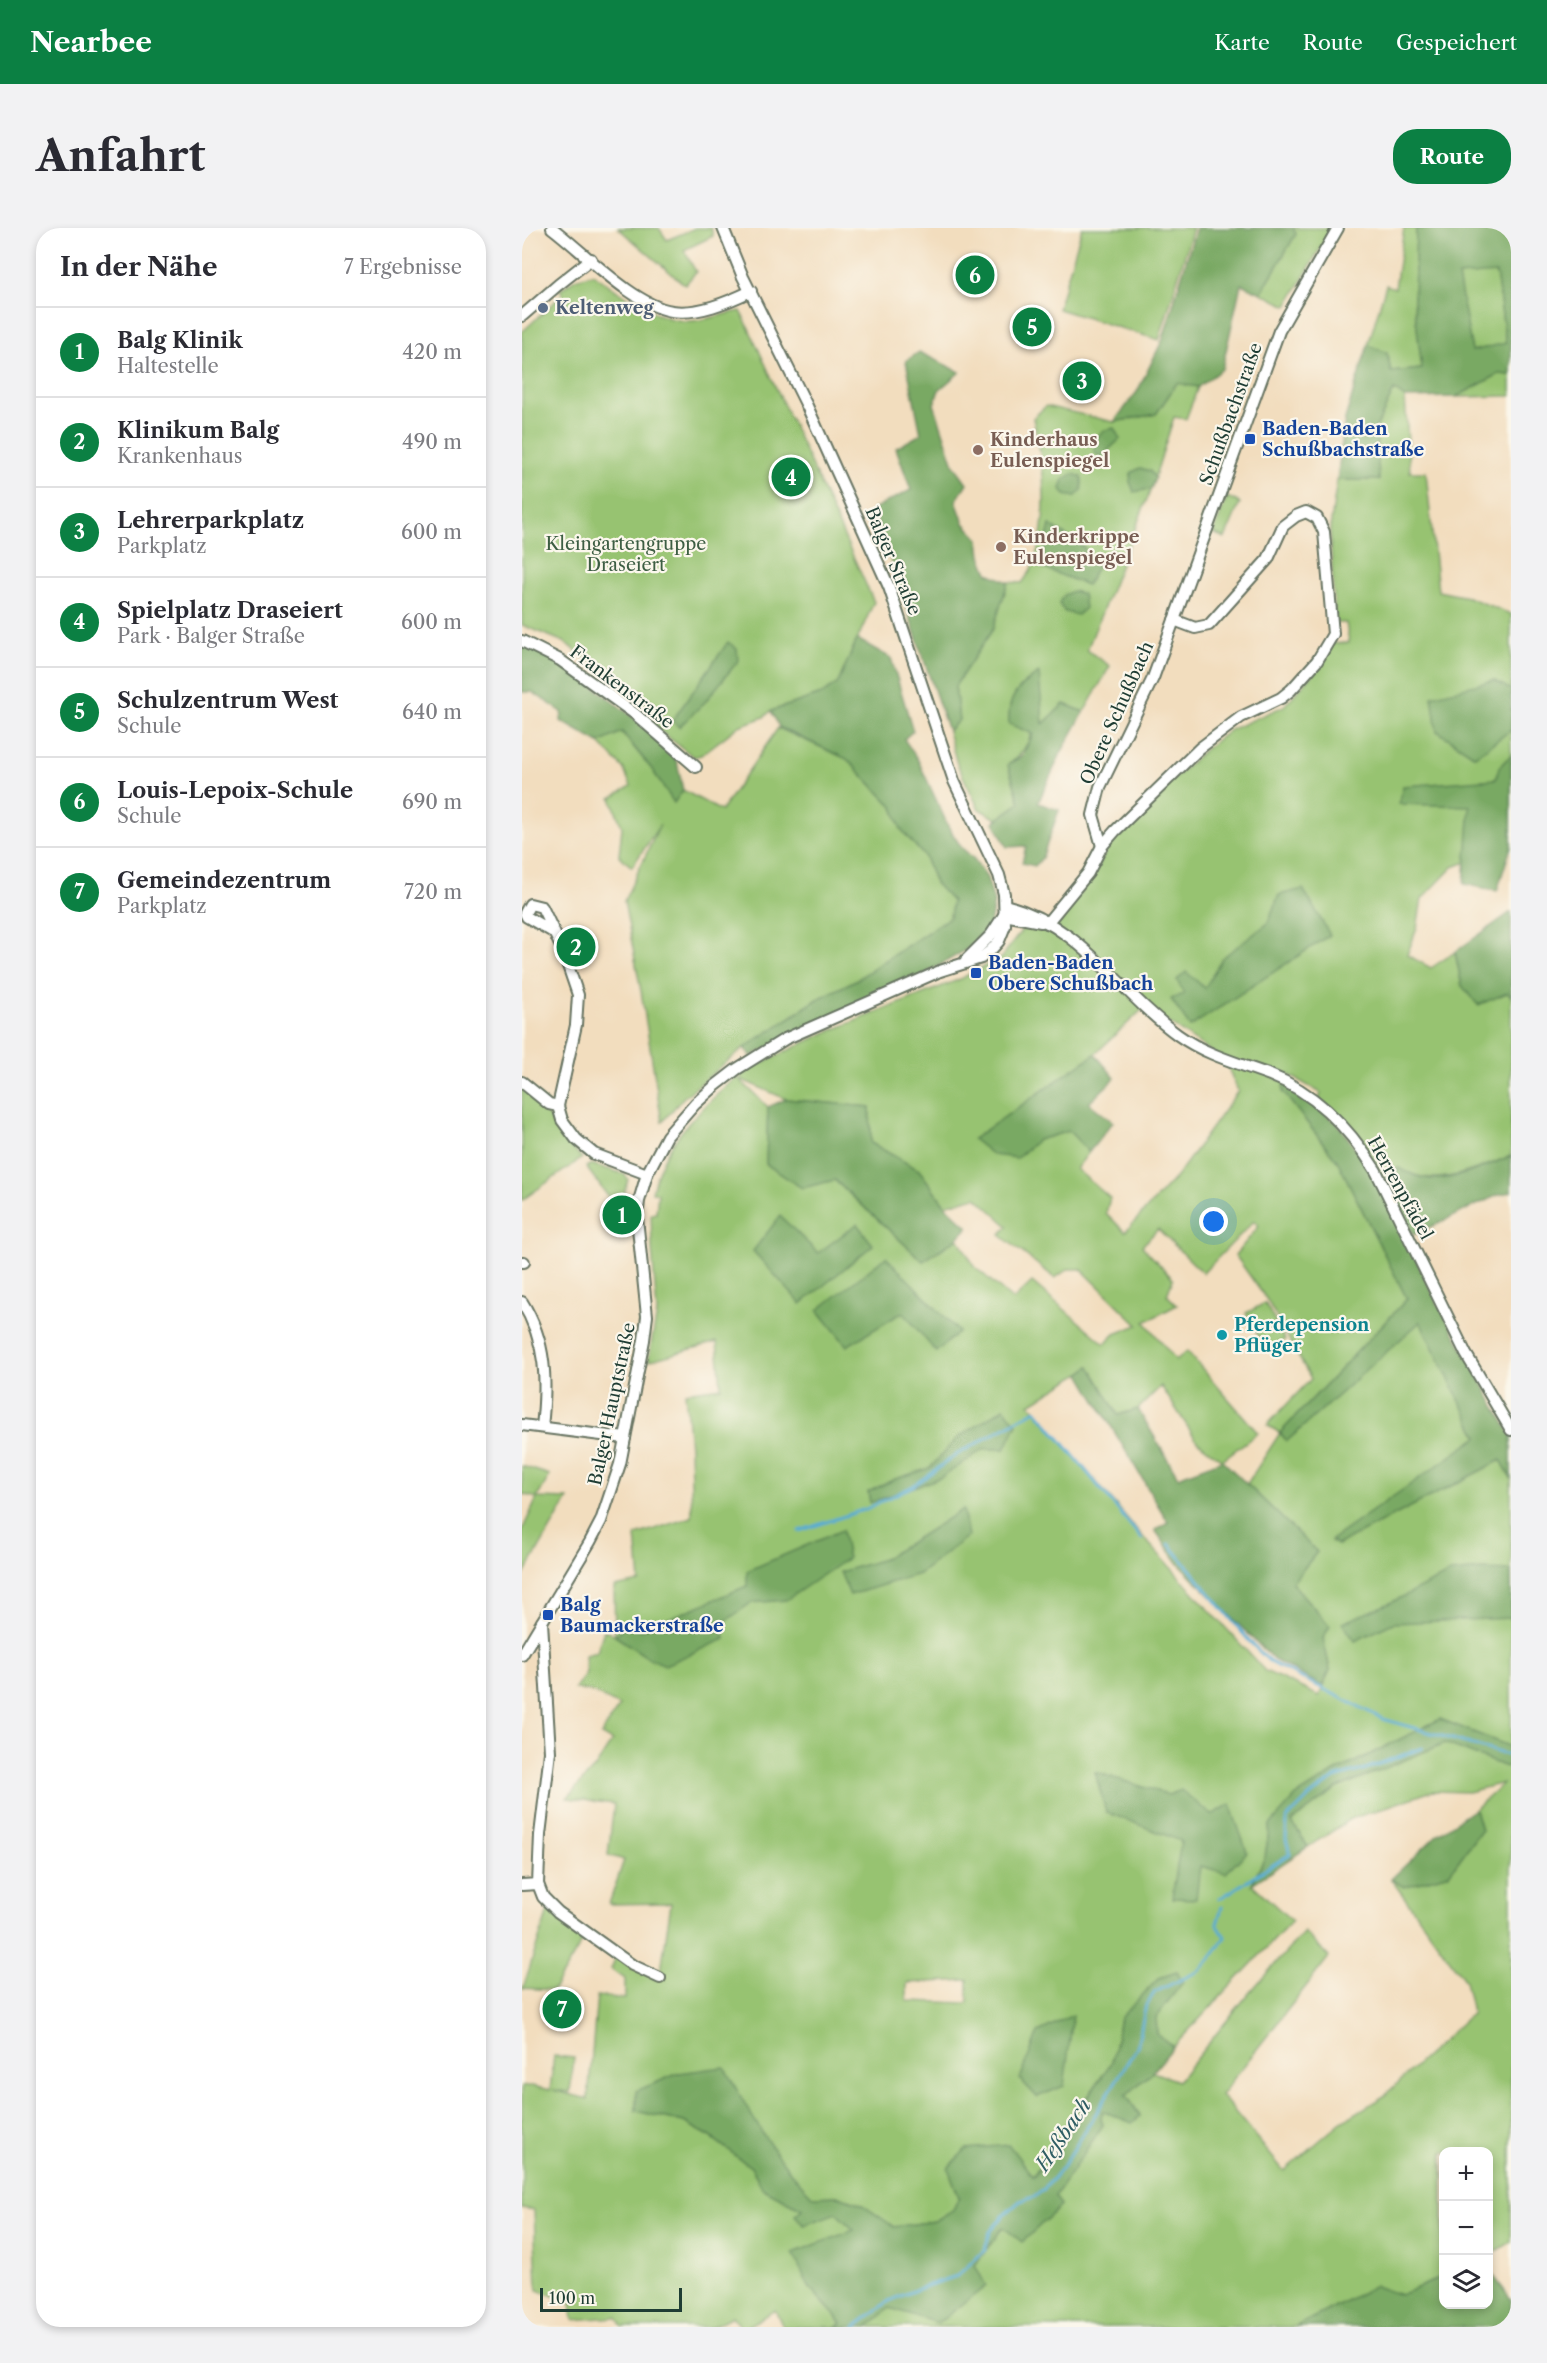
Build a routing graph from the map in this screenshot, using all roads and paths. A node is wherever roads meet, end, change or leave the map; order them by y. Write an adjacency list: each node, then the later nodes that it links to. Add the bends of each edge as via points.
1 (723, 228): 5 (street, Balger Straße)
2 (1338, 228): 7 (street, Schußbachstraße, via 1279,331)
3 (556, 229): 4 (street)
4 (591, 260): 5 (street, via 623,288 656,307 674,312 724,303); 6 (street)
5 (751, 291): 11 (street, Balger Straße, via 889,587 941,748 999,875)
6 (522, 316)
7 (1173, 624): 10 (street, Obere Schußbach, via 1153,678 1100,788 1093,815); 10 (street, via 1195,628 1209,625 1268,560 1283,526 1306,512 1317,518 1324,532 1333,633 1317,661 1281,698 1241,717 1200,748)
8 (522, 641): 9 (street, Frankenstraße, via 560,660 636,714)
9 (696, 767)
10 (1102, 846): 12 (street, via 1088,873)
11 (1005, 910): 12 (street, Herrenpfädel); 16 (street, Balger Straße, via 1005,926 999,941 981,958 890,992 785,1039 737,1069 678,1122 659,1148)
12 (1047, 923): 20 (street, Herrenpfädel, via 1077,940 1177,1035 1217,1057 1284,1082 1339,1119 1376,1171 1466,1354)
13 (553, 932): 15 (street, via 578,995 576,1025)
14 (522, 1082): 15 (street, via 549,1104)
15 (558, 1106): 16 (street, via 562,1120 576,1139 594,1154)
16 (647, 1174): 21 (street, Balger Hauptstraße, via 638,1218 647,1316)
17 (522, 1302): 19 (street, via 532,1318 543,1359 546,1387)
18 (522, 1425): 19 (street)
19 (542, 1427): 21 (street)
20 (1511, 1430)
21 (625, 1438): 22 (street, Balger Hauptstraße, via 601,1521)
22 (542, 1622): 23 (street, Balger Hauptstraße); 24 (street, via 550,1752)
23 (522, 1655)
24 (538, 1884): 25 (street); 26 (street, via 543,1897 558,1912 632,1965)
25 (522, 1885)
26 (660, 1978)

